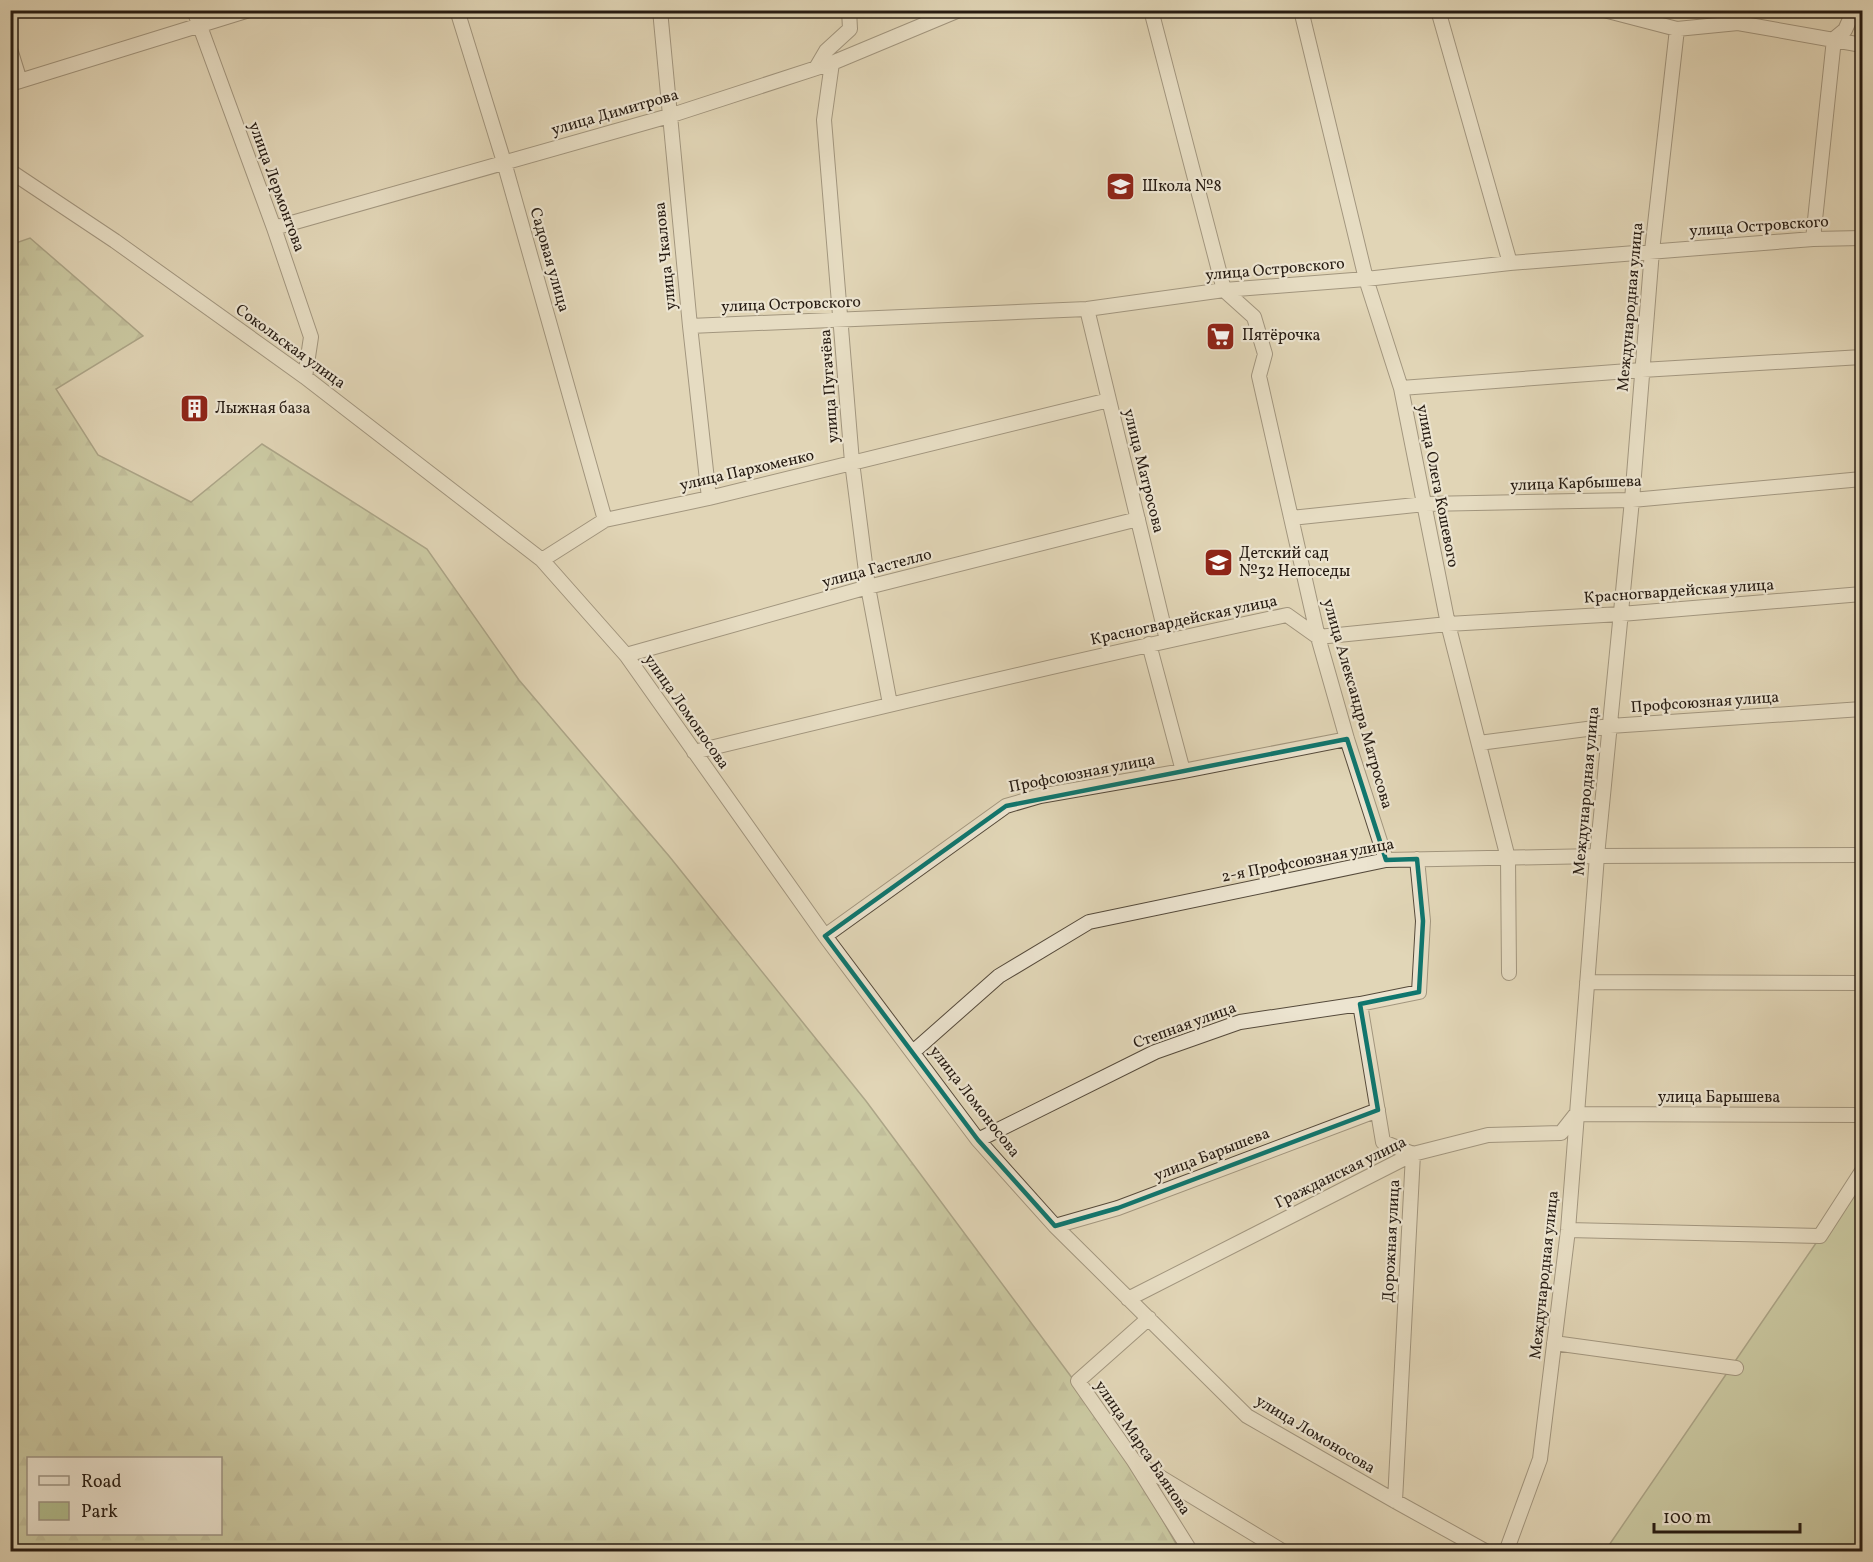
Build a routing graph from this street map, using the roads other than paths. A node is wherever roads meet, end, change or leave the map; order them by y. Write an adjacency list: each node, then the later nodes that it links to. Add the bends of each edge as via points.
1 (194, 10): 12 (street, улица Лермонтова)
2 (249, 10): 12 (street)
3 (457, 10): 21 (street, Садовая улица)
4 (660, 10): 20 (street, улица Чкалова)
5 (849, 10): 18 (street, via 850,29 826,51)
6 (958, 10): 17 (street, улица Димитрова)
7 (1151, 10): 29 (street)
8 (1301, 10): 28 (street, улица Олега Кошевого)
9 (1438, 10): 27 (street)
10 (1604, 10): 13 (street)
11 (1854, 10): 14 (street, via 1845,30)
12 (200, 26): 19 (street); 23 (street, улица Лермонтова)
13 (1677, 29): 14 (street, via 1738,23); 26 (street, Международная улица)
14 (1834, 39): 15 (street); 25 (street)
15 (1863, 45)
16 (10, 48): 19 (street)
17 (832, 63): 18 (street, улица Димитрова); 31 (street, улица Пугачёва, via 824,120)
18 (816, 68): 20 (street, улица Димитрова)
19 (15, 83)
20 (669, 116): 21 (street, улица Димитрова); 32 (street, улица Чкалова)
21 (504, 162): 23 (street, улица Димитрова); 45 (street, Садовая улица)
22 (10, 171): 35 (street, Сокольская улица)
23 (274, 228): 35 (street, улица Лермонтова, via 311,337)
24 (1863, 238): 25 (street, улица Островского)
25 (1813, 239): 26 (street, улица Островского)
26 (1652, 251): 27 (street, улица Островского); 34 (street, Международная улица)
27 (1510, 263): 28 (street, улица Островского)
28 (1366, 279): 29 (street, улица Островского); 36 (street, улица Олега Кошевого)
29 (1224, 290): 30 (street, улица Островского); 43 (street, улица Александра Матросова, via 1254,317 1265,354 1259,376)
30 (1087, 309): 31 (street, улица Островского); 37 (street, улица Матросова)
31 (841, 319): 32 (street, улица Островского); 38 (street, улица Пугачёва)
32 (690, 326): 40 (street, улица Чкалова)
33 (1863, 357): 34 (street)
34 (1642, 370): 36 (street); 41 (street, Международная улица)
35 (305, 377): 46 (street, Сокольская улица)
36 (1401, 388): 42 (street, улица Олега Кошевого)
37 (1109, 400): 38 (street, улица Пархоменко); 44 (street, улица Матросова)
38 (852, 462): 40 (street, улица Пархоменко); 47 (street, улица Пугачёва)
39 (1863, 479): 41 (street, улица Карбышева)
40 (710, 498): 45 (street, улица Пархоменко)
41 (1632, 500): 42 (street, улица Карбышева); 49 (street, Международная улица)
42 (1425, 504): 43 (street, улица Карбышева); 50 (street, улица Олега Кошевого)
43 (1291, 518): 51 (street, улица Александра Матросова)
44 (1138, 519): 47 (street, улица Гастелло); 52 (street, улица Матросова)
45 (605, 520): 46 (street, улица Пархоменко)
46 (542, 560): 54 (street, улица Ломоносова)
47 (868, 587): 54 (street, улица Гастелло); 55 (street, улица Пугачёва)
48 (1863, 594): 49 (street, Красногвардейская улица)
49 (1621, 614): 50 (street, Красногвардейская улица); 57 (street, Международная улица)
50 (1448, 624): 51 (street, Красногвардейская улица); 59 (street, улица Олега Кошевого)
51 (1318, 638): 52 (street, Красногвардейская улица, via 1287,615); 58 (street, улица Александра Матросова)
52 (1167, 640): 53 (street, Красногвардейская улица)
53 (1149, 644): 55 (street, Красногвардейская улица); 61 (street)
54 (626, 656): 60 (street, улица Ломоносова)
55 (890, 704): 60 (street, Красногвардейская улица)
56 (1863, 710): 57 (street, Профсоюзная улица)
57 (1610, 726): 59 (street, Профсоюзная улица); 63 (street, Международная улица)
58 (1347, 739): 61 (street, Профсоюзная улица); 66 (street, улица Александра Матросова)
59 (1479, 743): 64 (street, улица Олега Кошевого)
60 (694, 752): 67 (street, улица Ломоносова)
61 (1183, 771): 67 (street, Профсоюзная улица, via 1040,796 1006,806)
62 (1863, 855): 63 (street, 2-я Профсоюзная улица)
63 (1597, 856): 64 (street, 2-я Профсоюзная улица); 69 (street, Международная улица)
64 (1508, 858): 65 (street, 2-я Профсоюзная улица); 68 (street, улица Олега Кошевого)
65 (1417, 859): 66 (street, 2-я Профсоюзная улица); 71 (street, Степная улица, via 1423,921 1419,992)
66 (1386, 860): 72 (street, 2-я Профсоюзная улица, via 1089,922 999,976)
67 (825, 936): 72 (street, улица Ломоносова)
68 (1509, 973)
69 (1587, 982): 70 (street); 74 (street, Международная улица)
70 (1863, 983)
71 (1360, 1004): 73 (street); 76 (street, Степная улица, via 1240,1022 1155,1052)
72 (913, 1052): 76 (street, улица Ломоносова)
73 (1378, 1110): 77 (street, via 1383,1142); 79 (street, улица Барышева, via 1118,1208)
74 (1576, 1114): 75 (street, улица Барышева); 77 (street, Гражданская улица, via 1561,1133 1488,1135); 80 (street, Международная улица)
75 (1863, 1115)
76 (978, 1140): 79 (street, улица Ломоносова)
77 (1413, 1154): 81 (street, Гражданская улица); 86 (street, Дорожная улица)
78 (1863, 1171): 80 (street, via 1820,1236)
79 (1055, 1226): 81 (street, улица Ломоносова)
80 (1568, 1230): 83 (street, Международная улица)
81 (1128, 1299): 82 (street, улица Ломоносова)
82 (1149, 1318): 85 (street, улица Марса Баянова, via 1078,1381); 86 (street, улица Ломоносова, via 1247,1416)
83 (1554, 1343): 84 (street); 90 (street, Международная улица, via 1540,1459)
84 (1736, 1368)
85 (1134, 1461): 87 (street, улица Марса Баянова); 88 (street)
86 (1395, 1502): 89 (street, улица Ломоносова)
87 (1191, 1551)
88 (1284, 1551)
89 (1487, 1551)
90 (1506, 1551)

